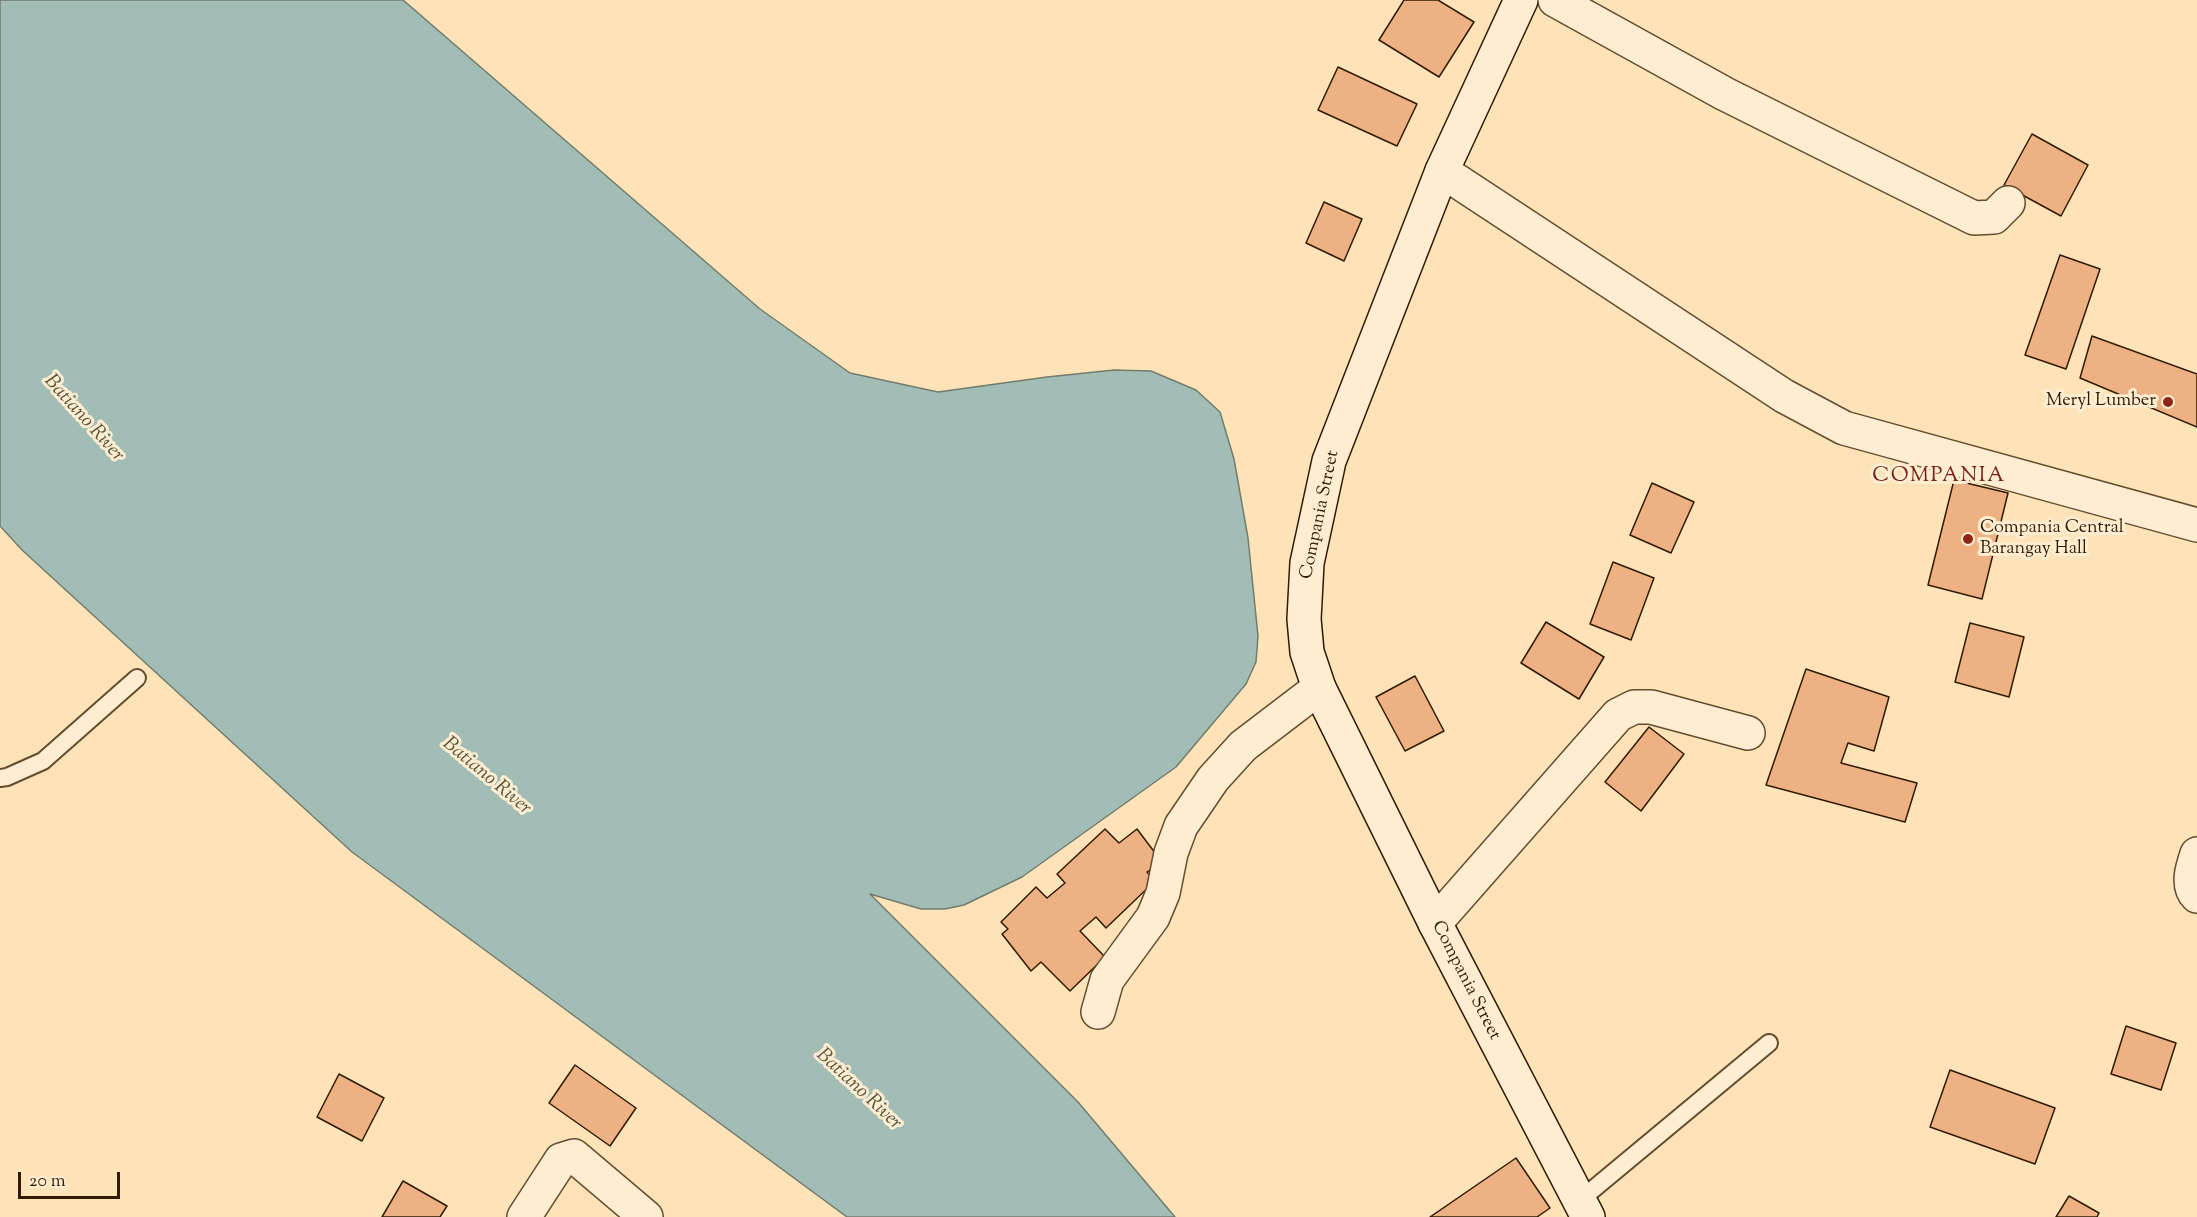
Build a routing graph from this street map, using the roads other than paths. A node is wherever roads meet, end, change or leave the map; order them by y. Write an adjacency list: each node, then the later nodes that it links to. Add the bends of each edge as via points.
1 (1521, 0): 3 (street, Compania Street)
2 (1556, 0): 4 (street, via 1725,94 1974,218 1994,217)
3 (1442, 171): 5 (street, via 1784,396 1844,428); 7 (street, Compania Street, via 1329,461 1307,563 1304,619 1307,652)
4 (2008, 203)
5 (2197, 525)
6 (137, 678): 9 (lane, via 43,761)
7 (1319, 688): 12 (street, Compania Street); 13 (street, via 1243,746 1213,779 1181,826 1153,916 1107,980)
8 (1748, 733): 12 (street, via 1651,707 1634,707 1618,715)
9 (0, 778)
10 (2197, 854): 11 (street, via 2191,871)
11 (2197, 896)
12 (1435, 923): 15 (street, Compania Street)
13 (1098, 1012)
14 (1769, 1043): 15 (lane)
15 (1583, 1209)
16 (524, 1217): 17 (street, via 561,1161 574,1156)
17 (646, 1217)

